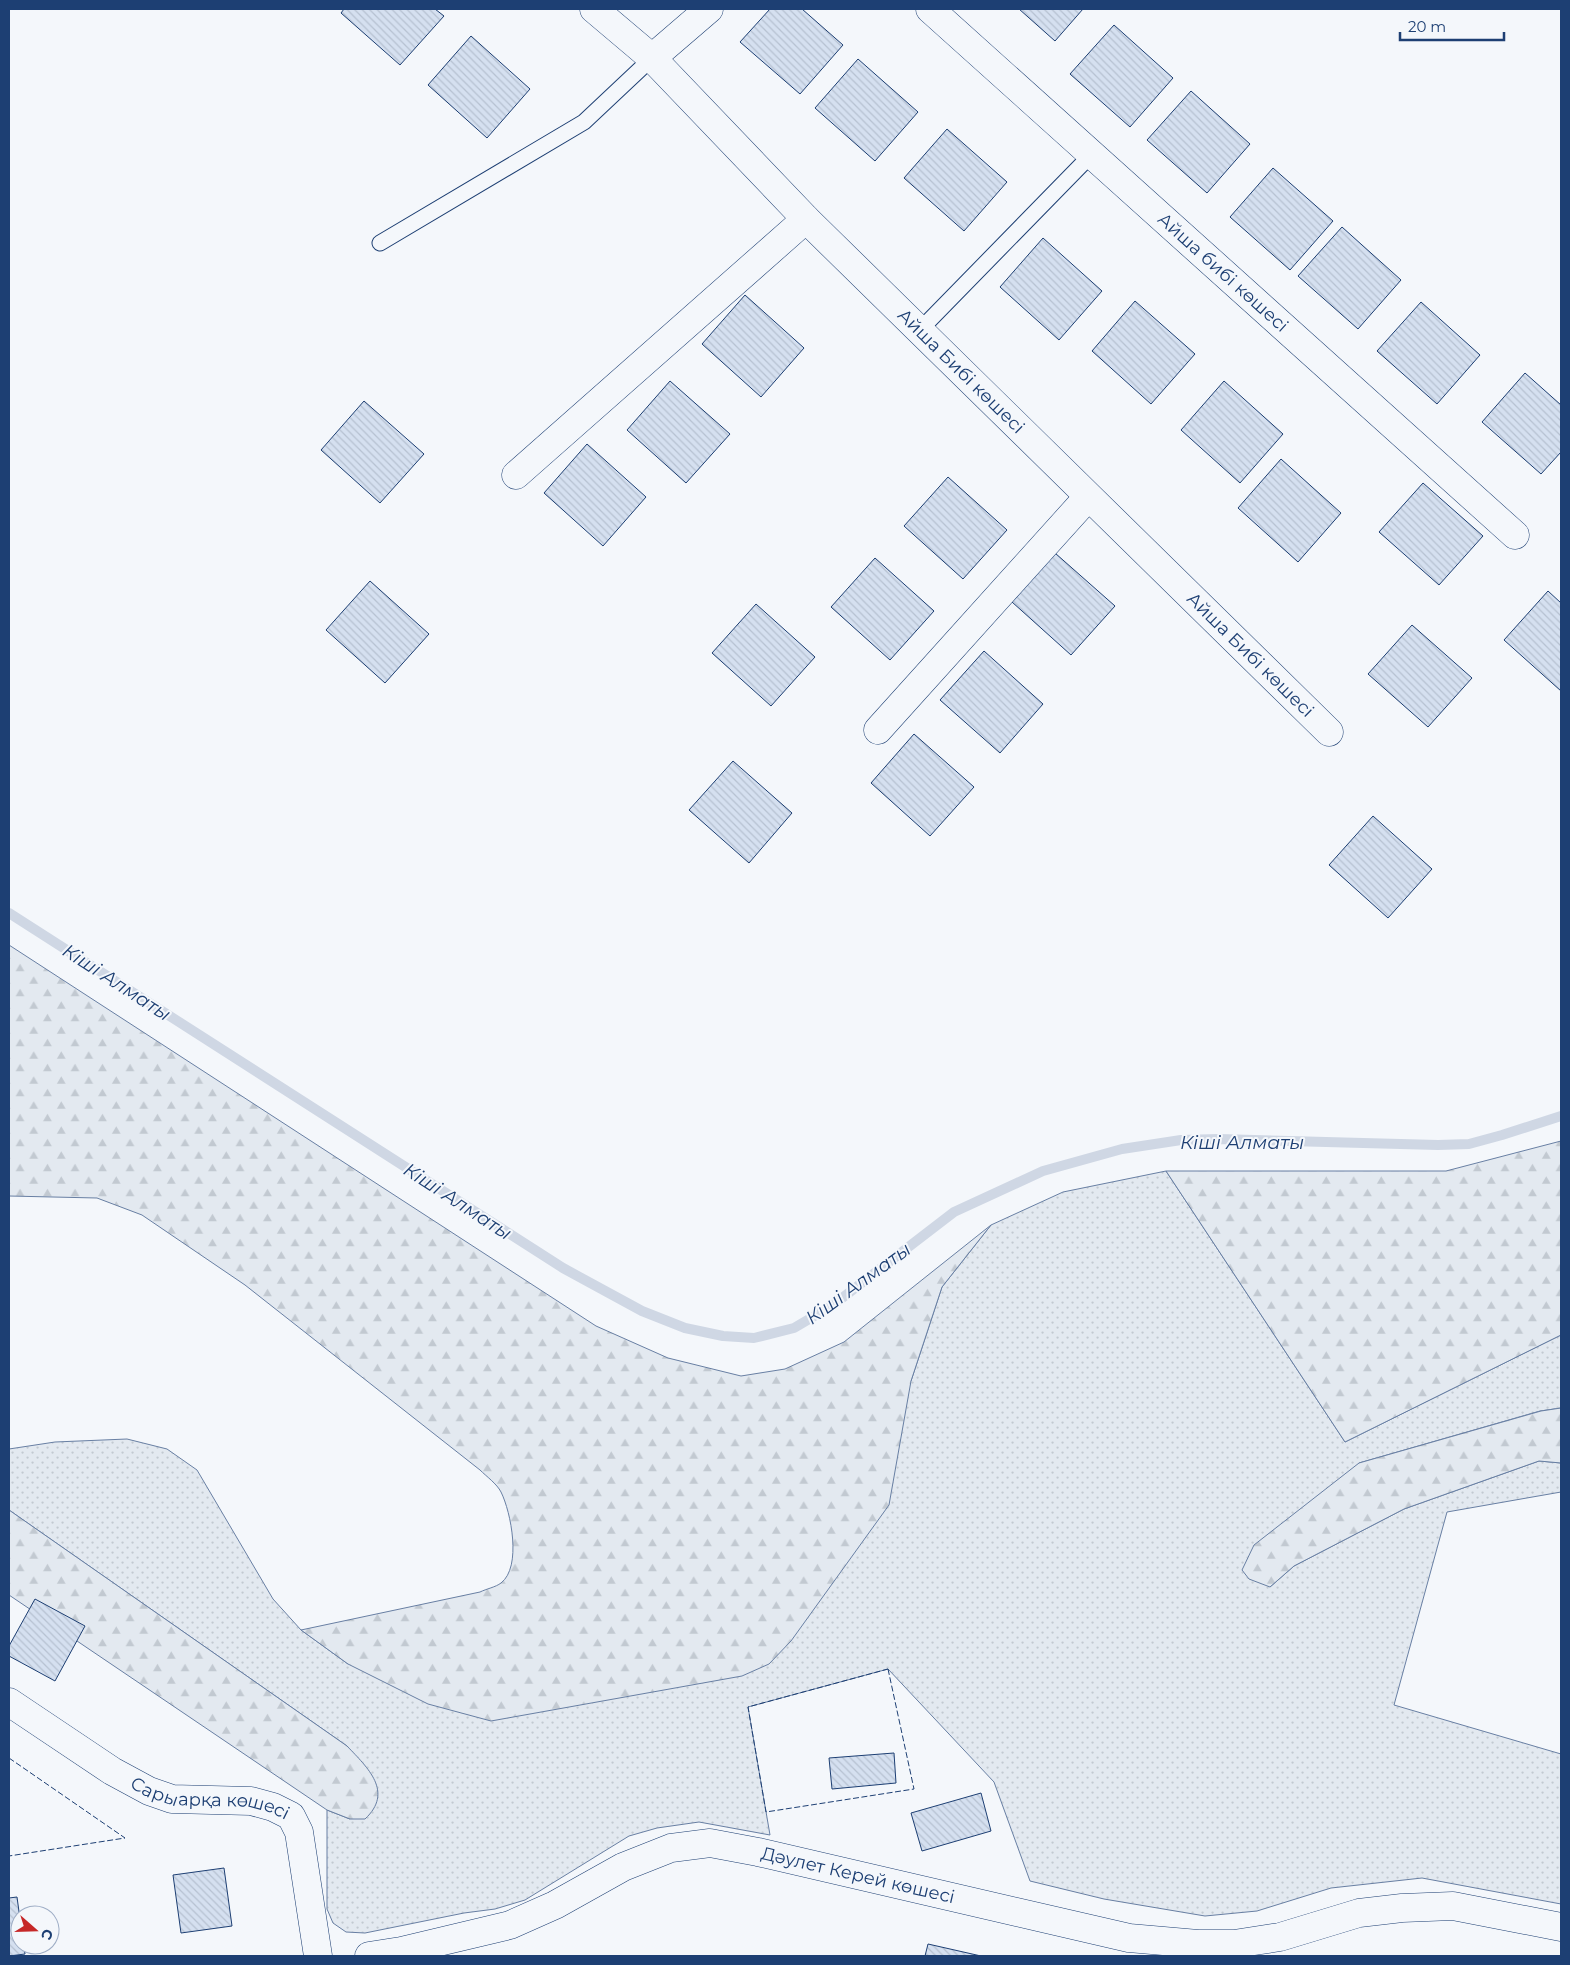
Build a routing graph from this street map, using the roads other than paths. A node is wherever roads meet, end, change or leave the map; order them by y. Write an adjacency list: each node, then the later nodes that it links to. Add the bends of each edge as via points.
1 (594, 9): 4 (street, Айша Бибі көшесі)
2 (709, 9): 4 (street)
3 (930, 9): 5 (street, Айша бибі көшесі)
4 (652, 58): 6 (street, Айша Бибі көшесі); 7 (lane, via 584,122)
5 (1092, 154): 8 (lane); 11 (street, Айша бибі көшесі)
6 (806, 219): 8 (street, Айша Бибі көшесі); 9 (street)
7 (380, 243)
8 (919, 331): 10 (street, Айша Бибі көшесі)
9 (516, 475)
10 (1088, 497): 12 (street); 13 (street, Айша Бибі көшесі)
11 (1515, 535)
12 (878, 730)
13 (1329, 732)
14 (9, 1702): 16 (street, Сарыарқа көшесі, via 112,1771 149,1791 172,1799 251,1801 291,1816 299,1832)
15 (1561, 1927): 17 (street, Дәулет Керей көшесі, via 1453,1906 1360,1913 1280,1936 1234,1944 1129,1938 710,1843 671,1848 647,1857 555,1906 510,1925)
16 (318, 1956)
17 (369, 1956)

